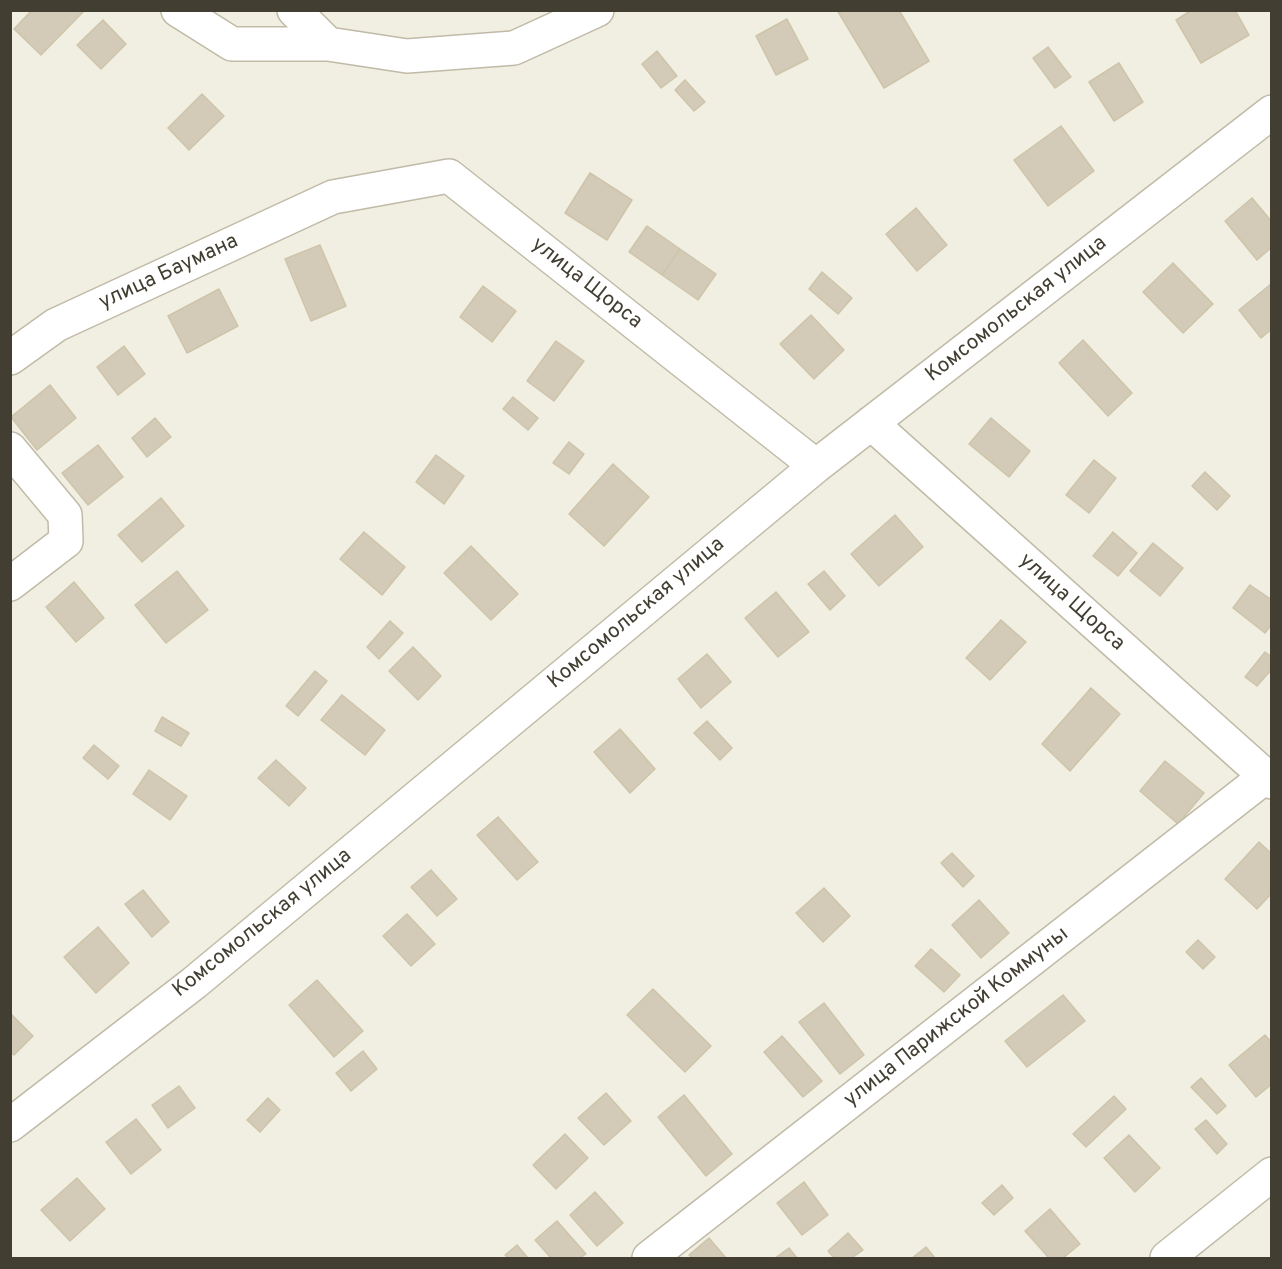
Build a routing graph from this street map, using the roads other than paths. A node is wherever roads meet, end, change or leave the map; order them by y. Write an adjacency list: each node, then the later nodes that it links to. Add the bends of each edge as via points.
1 (178, 10): 4 (street, via 232,44)
2 (294, 10): 4 (street)
3 (597, 10): 4 (street, via 514,48 407,56)
4 (328, 44)
5 (1272, 112): 8 (street, Комсомольская улица)
6 (333, 197): 7 (street, улица Баумана, via 56,325); 10 (street, улица Щорса, via 449,176)
7 (10, 358)
8 (871, 423): 10 (street, Комсомольская улица); 12 (street, улица Щорса)
9 (10, 449): 11 (street, via 65,515 66,541)
10 (816, 466): 13 (street, Комсомольская улица, via 194,983)
11 (10, 584)
12 (1268, 779): 15 (street, улица Парижской Коммуны)
13 (10, 1125)
14 (1272, 1174): 16 (street)
15 (649, 1258)
16 (1167, 1258)

